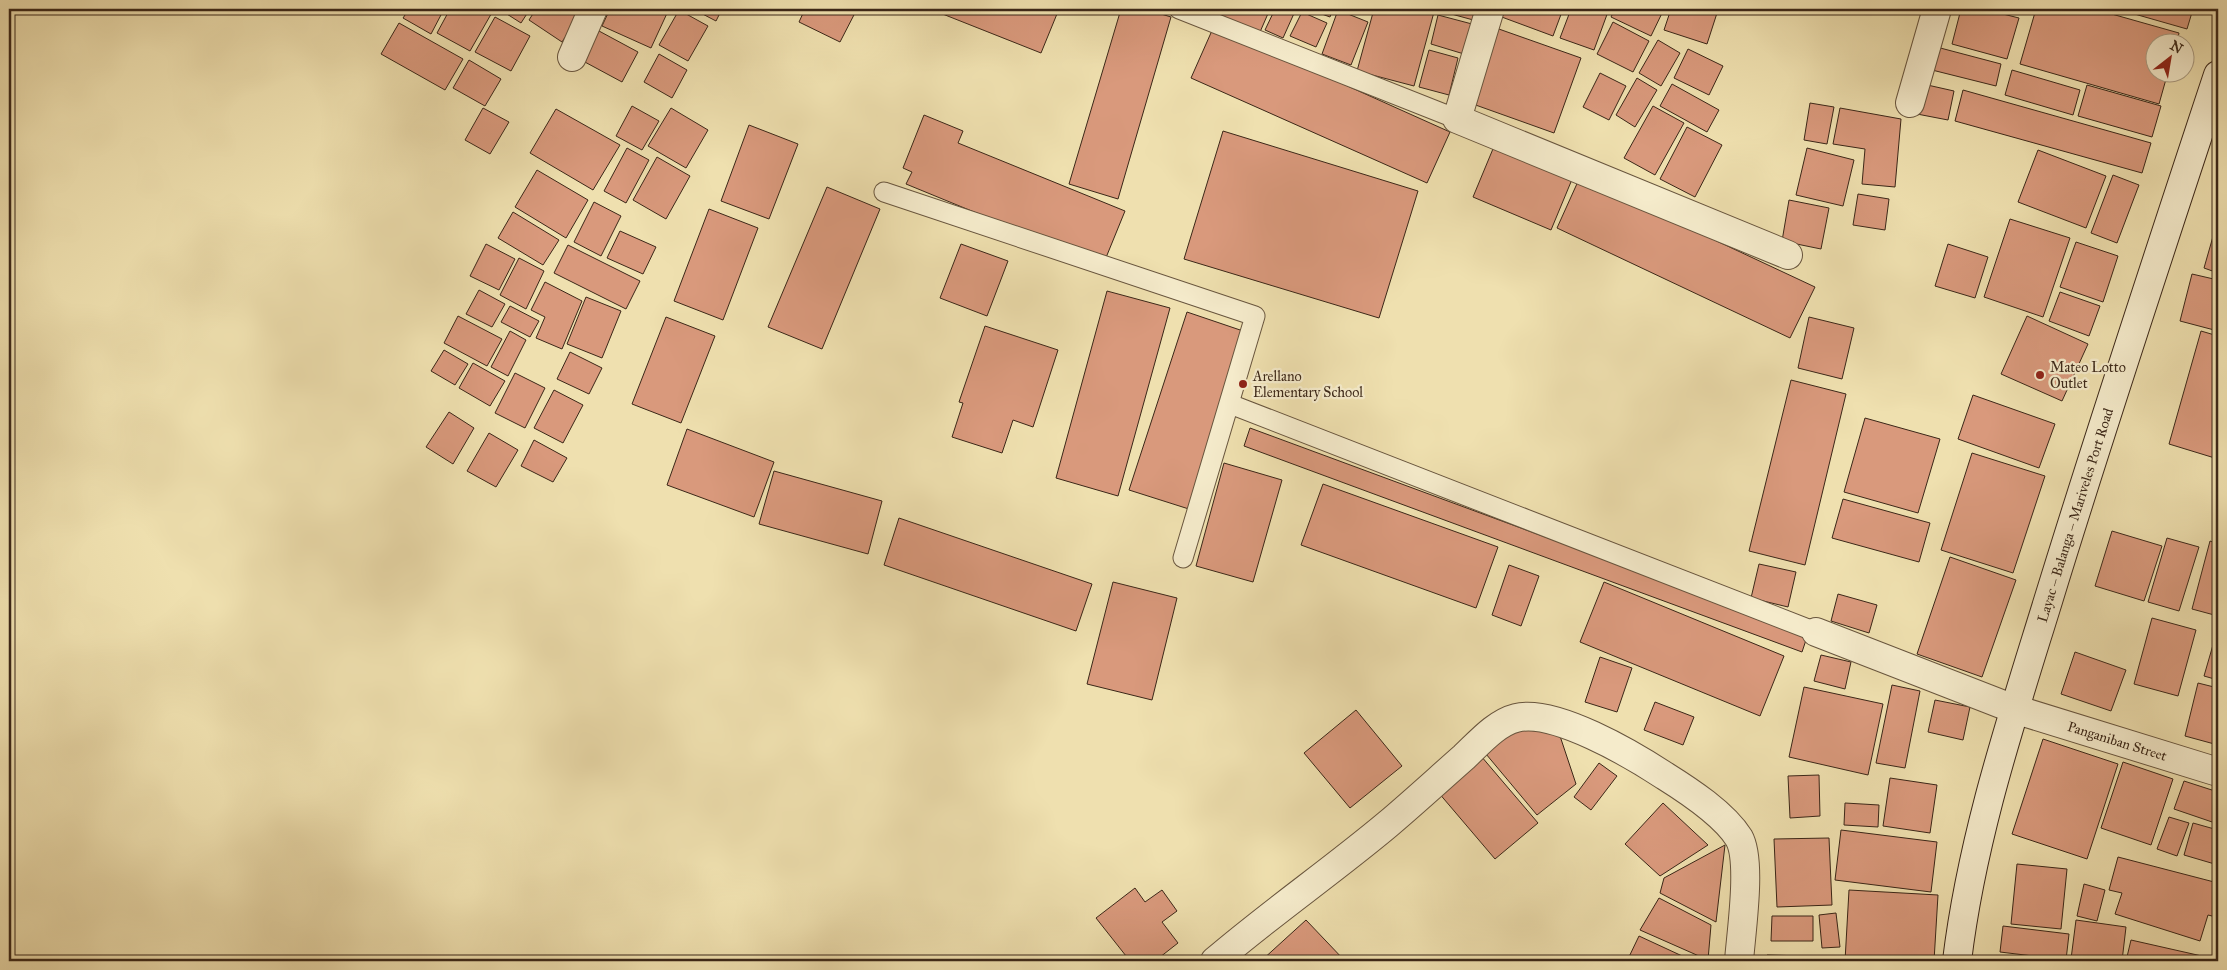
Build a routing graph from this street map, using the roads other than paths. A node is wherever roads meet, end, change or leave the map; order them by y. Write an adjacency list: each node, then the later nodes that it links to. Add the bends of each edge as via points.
1 (592, 9): 5 (street)
2 (1179, 9): 8 (lane)
3 (1490, 9): 8 (street)
4 (1937, 9): 7 (street)
5 (572, 57)
6 (2218, 75): 14 (street, Layac – Balanga – Mariveles Port Road, via 2086,475)
7 (1910, 103)
8 (1456, 118): 10 (street)
9 (884, 192): 11 (lane, via 1255,316)
10 (1788, 255)
11 (1230, 404): 12 (lane); 13 (lane)
12 (1183, 558)
13 (1816, 632): 14 (street, Panganiban Street)
14 (2014, 709): 15 (street, Panganiban Street); 18 (street, Layac – Balanga – Mariveles Port Road, via 1979,832)
15 (2218, 772)
16 (1216, 961): 17 (street, via 1387,825 1494,729 1517,718 1530,716 1561,723 1644,762 1713,810 1734,832 1745,860)
17 (1738, 961)
18 (1957, 961)

